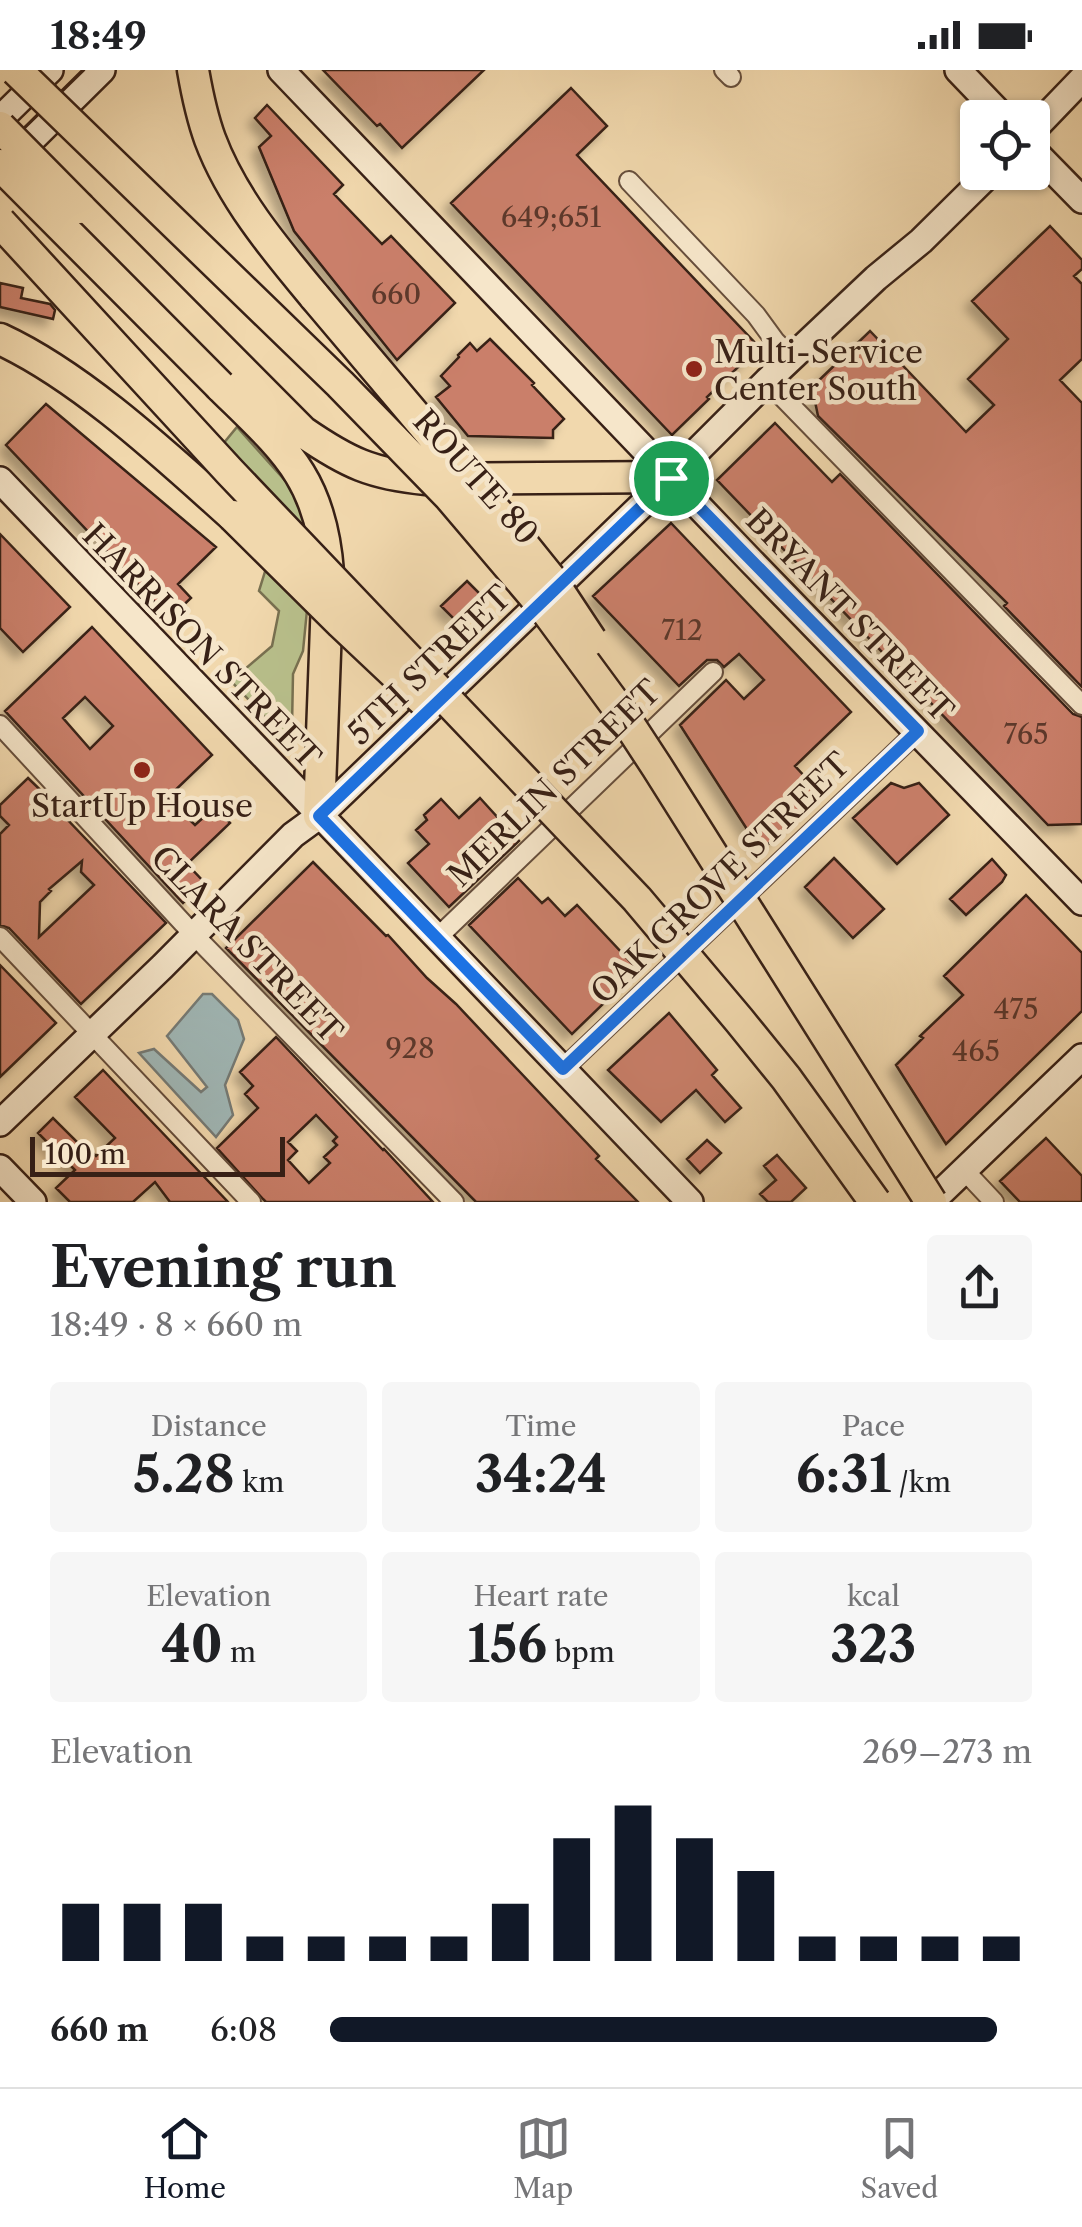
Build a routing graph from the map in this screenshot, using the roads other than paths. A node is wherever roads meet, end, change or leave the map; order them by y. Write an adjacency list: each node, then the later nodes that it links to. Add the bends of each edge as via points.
1 (16, 70): 28 (highway, ROUTE 80, bridge, via 449,496 546,609)
2 (102, 70): 13 (main road)
3 (193, 70): 28 (highway, bridge, via 224,170 278,252 550,578 607,666)
4 (281, 70): 22 (main road, BRYANT STREET)
5 (958, 70): 8 (main road)
6 (47, 71): 10 (main road)
7 (1082, 79): 9 (main road)
8 (987, 100)
9 (1050, 113)
10 (0, 119)
11 (0, 127): 20 (highway, bridge)
12 (1050, 167): 16 (main road)
13 (0, 168): 20 (highway, bridge)
14 (629, 181): 19 (street)
15 (973, 190): 19 (main road, 5TH STREET)
16 (1082, 200)
17 (0, 222): 30 (highway, bridge)
18 (0, 340): 30 (highway, bridge, via 47,366 194,480 411,690)
19 (792, 358): 21 (main road, 5TH STREET)
20 (228, 377): 22 (highway, via 336,454 380,472 426,479); 29 (highway, via 285,450 312,495 326,539)
21 (768, 381): 22 (main road, 5TH STREET); 25 (street)
22 (671, 478): 27 (main road, BRYANT STREET); 29 (main road, 5TH STREET)
23 (0, 480): 29 (main road, HARRISON STREET)
24 (713, 672): 34 (street, MERLIN STREET)
25 (1082, 704)
26 (0, 724): 32 (street, CLARA STREET)
27 (918, 731): 31 (main road, BRYANT STREET); 37 (street, OAK GROVE STREET)
28 (658, 767): 46 (highway, ROUTE 80, bridge)
29 (319, 816): 32 (main road, 5TH STREET); 34 (main road, HARRISON STREET)
30 (584, 842): 45 (highway, bridge, via 751,1034)
31 (1082, 902)
32 (193, 934): 35 (main road, 5TH STREET); 43 (street, CLARA STREET)
33 (0, 937): 35 (street)
34 (437, 938): 37 (main road, HARRISON STREET)
35 (90, 1035): 38 (main road, 5TH STREET); 42 (street)
36 (1082, 1057): 40 (main road)
37 (563, 1069): 44 (main road, HARRISON STREET)
38 (0, 1122)
39 (0, 1168): 41 (main road)
40 (964, 1170): 46 (main road); 47 (street)
41 (32, 1202)
42 (250, 1202)
43 (454, 1202)
44 (690, 1202)
45 (875, 1202)
46 (931, 1202)
47 (994, 1202)

